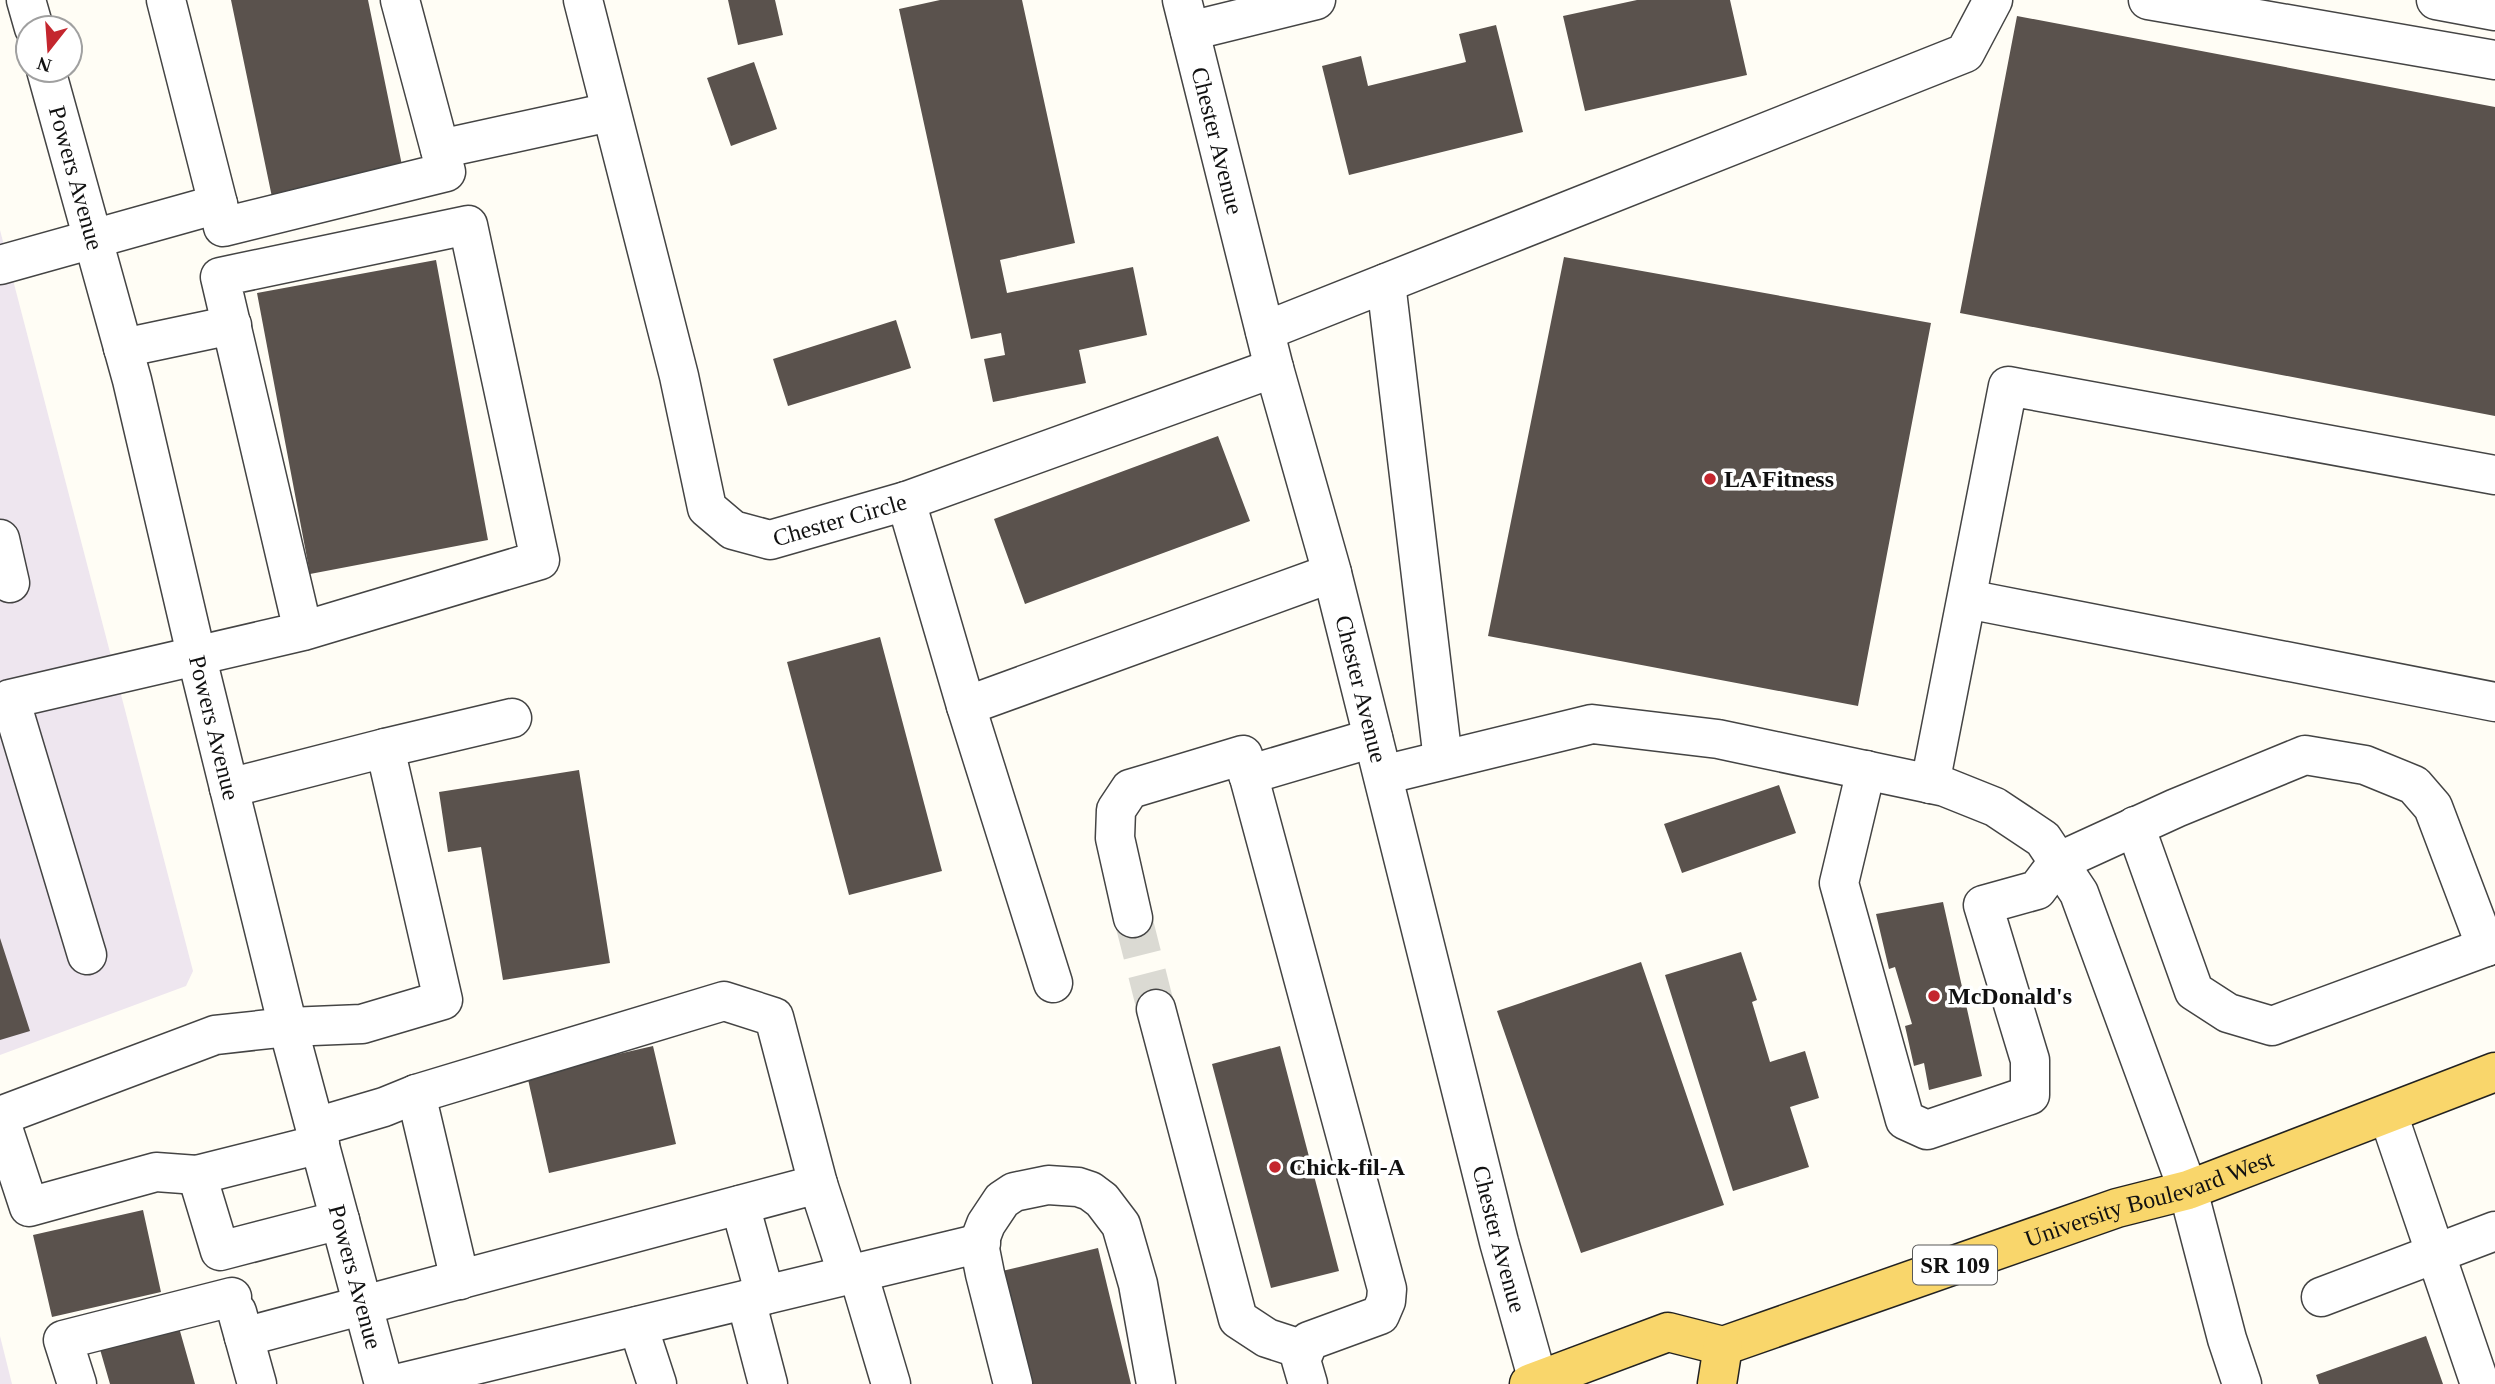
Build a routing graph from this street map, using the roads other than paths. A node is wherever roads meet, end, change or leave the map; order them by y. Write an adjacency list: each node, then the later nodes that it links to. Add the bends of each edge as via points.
1 (166, 0): 14 (street)
2 (400, 0): 13 (street)
3 (583, 0): 12 (street, Chester Circle)
4 (1993, 0): 17 (street, via 1965,54)
5 (2148, 0): 10 (street)
6 (2436, 0): 8 (street)
7 (1305, 1): 9 (street)
8 (2495, 11)
9 (1186, 15): 19 (street, Chester Avenue)
10 (2495, 60)
11 (50, 84): 15 (street, Powers Avenue)
12 (610, 112): 13 (street); 23 (street, Chester Circle, via 707,508 733,530 770,540)
13 (440, 149): 14 (street, via 446,172 223,227)
14 (218, 204): 15 (street)
15 (93, 240): 16 (street); 20 (street, Powers Avenue)
16 (0, 265)
17 (1385, 284): 19 (street); 35 (street)
18 (232, 325): 20 (street); 28 (street); 28 (street, via 220,277 468,225 540,561)
19 (1265, 331): 21 (street, Chester Avenue)
20 (123, 348): 29 (street, Powers Avenue)
21 (1274, 368): 23 (street, Chester Circle); 25 (street, Chester Avenue)
22 (2495, 475): 27 (street, via 2008,386)
23 (906, 501): 31 (street)
24 (0, 539): 26 (street)
25 (1332, 573): 31 (street); 33 (street, Chester Avenue)
26 (10, 583)
27 (1967, 599): 30 (street); 39 (street)
28 (303, 631): 29 (street)
29 (196, 654): 40 (street, Powers Avenue); 45 (street, via 10,699)
30 (2495, 702)
31 (967, 706): 46 (street)
32 (512, 718): 34 (street)
33 (1373, 738): 37 (street); 38 (street, Chester Avenue)
34 (385, 748): 40 (street); 48 (street, via 443,1000 362,1024)
35 (1443, 760): 36 (street, via 1592,724 1718,739); 38 (street)
36 (1866, 770): 39 (street); 42 (street, via 1839,883 1905,1120 1927,1130 2030,1096 2030,1060 1983,905 2037,890)
37 (1248, 775): 43 (street, via 1243,755 1130,789 1116,810 1115,838); 72 (street, via 1387,1289 1380,1315 1309,1341)
38 (1383, 775): 73 (street, Chester Avenue)
39 (1930, 784): 42 (street, via 1995,807 2043,839)
40 (229, 788): 48 (street, Powers Avenue)
41 (2135, 826): 42 (street); 44 (street, via 2305,755 2365,765 2414,785 2433,807); 44 (street, via 2194,991 2228,1013 2272,1026)
42 (2058, 862): 56 (street, via 2079,893)
43 (1133, 918)
44 (2490, 944)
45 (87, 955)
46 (1053, 983)
47 (1156, 1009): 72 (street, via 1238,1319)
48 (288, 1027): 52 (street, via 215,1035); 53 (street, Powers Avenue)
49 (2495, 1072): 51 (main road, University Boulevard West / SR 109)
50 (416, 1094): 53 (street); 55 (street, via 724,1001 774,1017); 64 (street)
51 (2388, 1114): 56 (main road, University Boulevard West / SR 109); 62 (street)
52 (0, 1117): 54 (street, via 29,1207 156,1172)
53 (318, 1135): 54 (street); 58 (street, Powers Avenue)
54 (197, 1175): 61 (street)
55 (818, 1184): 57 (street); 63 (street)
56 (2189, 1190): 71 (main road, University Boulevard West / SR 109, via 2117,1208); 84 (street)
57 (740, 1205): 64 (street); 67 (street)
58 (340, 1220): 61 (street); 68 (street, Powers Avenue)
59 (2495, 1231): 62 (street)
60 (981, 1243): 63 (street); 81 (street); 82 (street, via 993,1211 1014,1192 1048,1185 1077,1187 1102,1200 1121,1225 1128,1246)
61 (220, 1251): 65 (street)
62 (2435, 1255): 66 (street); 85 (street)
63 (853, 1274): 67 (street); 80 (street)
64 (460, 1280): 68 (street)
65 (232, 1297): 70 (street); 74 (street, via 64,1340)
66 (2321, 1297)
67 (756, 1298): 69 (street); 79 (street)
68 (363, 1305): 70 (street); 76 (street, Powers Avenue)
69 (638, 1326): 77 (street); 78 (street)
70 (244, 1336): 75 (street)
71 (1723, 1346): 73 (main road, via 1668,1332); 83 (main road)
72 (1306, 1367)
73 (1536, 1383)
74 (77, 1384)
75 (257, 1384)
76 (384, 1384)
77 (397, 1384)
78 (657, 1384)
79 (768, 1384)
80 (891, 1384)
81 (1013, 1384)
82 (1156, 1384)
83 (1717, 1384)
84 (2242, 1384)
85 (2480, 1384)

